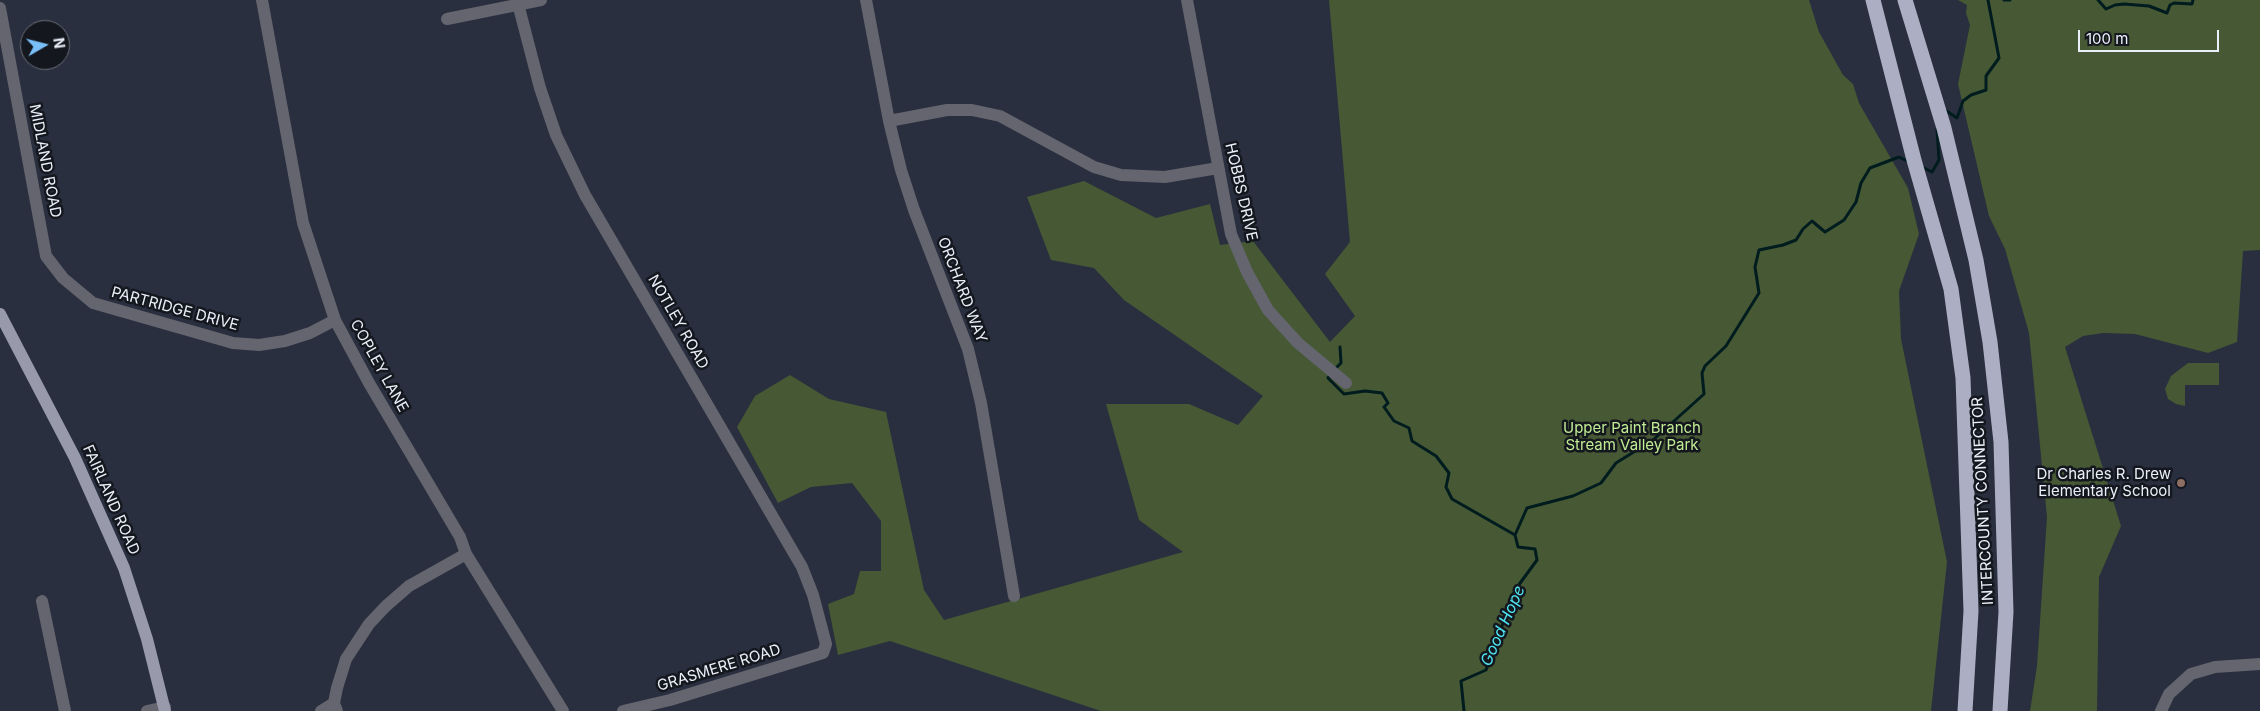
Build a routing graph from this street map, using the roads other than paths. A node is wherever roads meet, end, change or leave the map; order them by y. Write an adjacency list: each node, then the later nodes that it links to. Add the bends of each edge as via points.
1 (262, 0): 14 (street, COPLEY LANE, via 303,223)
2 (541, 0): 7 (street)
3 (866, 0): 10 (street, ORCHARD WAY)
4 (1188, 0): 11 (street, HOBBS DRIVE)
5 (1873, 0): 28 (highway, INTERCOUNTY CONNECTOR, via 1951,289 1963,378 1972,611)
6 (1905, 0): 29 (highway, INTERCOUNTY CONNECTOR, via 1944,128 1976,260 1990,342 2001,442 2006,612)
7 (518, 3): 9 (street); 19 (street, NOTLEY ROAD, via 556,135 585,195 802,567 826,644)
8 (0, 8): 12 (street, MIDLAND ROAD, via 46,256 63,278)
9 (448, 19)
10 (889, 121): 11 (street, via 947,110 972,110 1000,116 1094,167 1121,175 1165,177); 17 (street, ORCHARD WAY, via 914,210 968,349 981,403)
11 (1218, 168): 15 (street, HOBBS DRIVE, via 1231,234 1268,310 1298,342)
12 (93, 303): 14 (street, PARTRIDGE DRIVE, via 233,343 259,345 285,341)
13 (0, 314): 22 (main road, FAIRLAND ROAD, via 75,458 124,568)
14 (335, 320): 16 (street, COPLEY LANE, via 460,537)
15 (1346, 383)
16 (466, 554): 21 (street, via 409,586 369,624 346,659 337,688); 26 (street, COPLEY LANE)
17 (1014, 596)
18 (42, 602): 23 (street)
19 (823, 653): 27 (street, GRASMERE ROAD, via 670,700)
20 (2260, 664): 30 (street, via 2215,667 2191,674 2169,694)
21 (336, 707): 25 (street)
22 (165, 709): 24 (street)
23 (65, 711)
24 (147, 711)
25 (321, 711)
26 (563, 711)
27 (623, 711)
28 (1965, 711)
29 (2000, 711)
30 (2161, 711)

